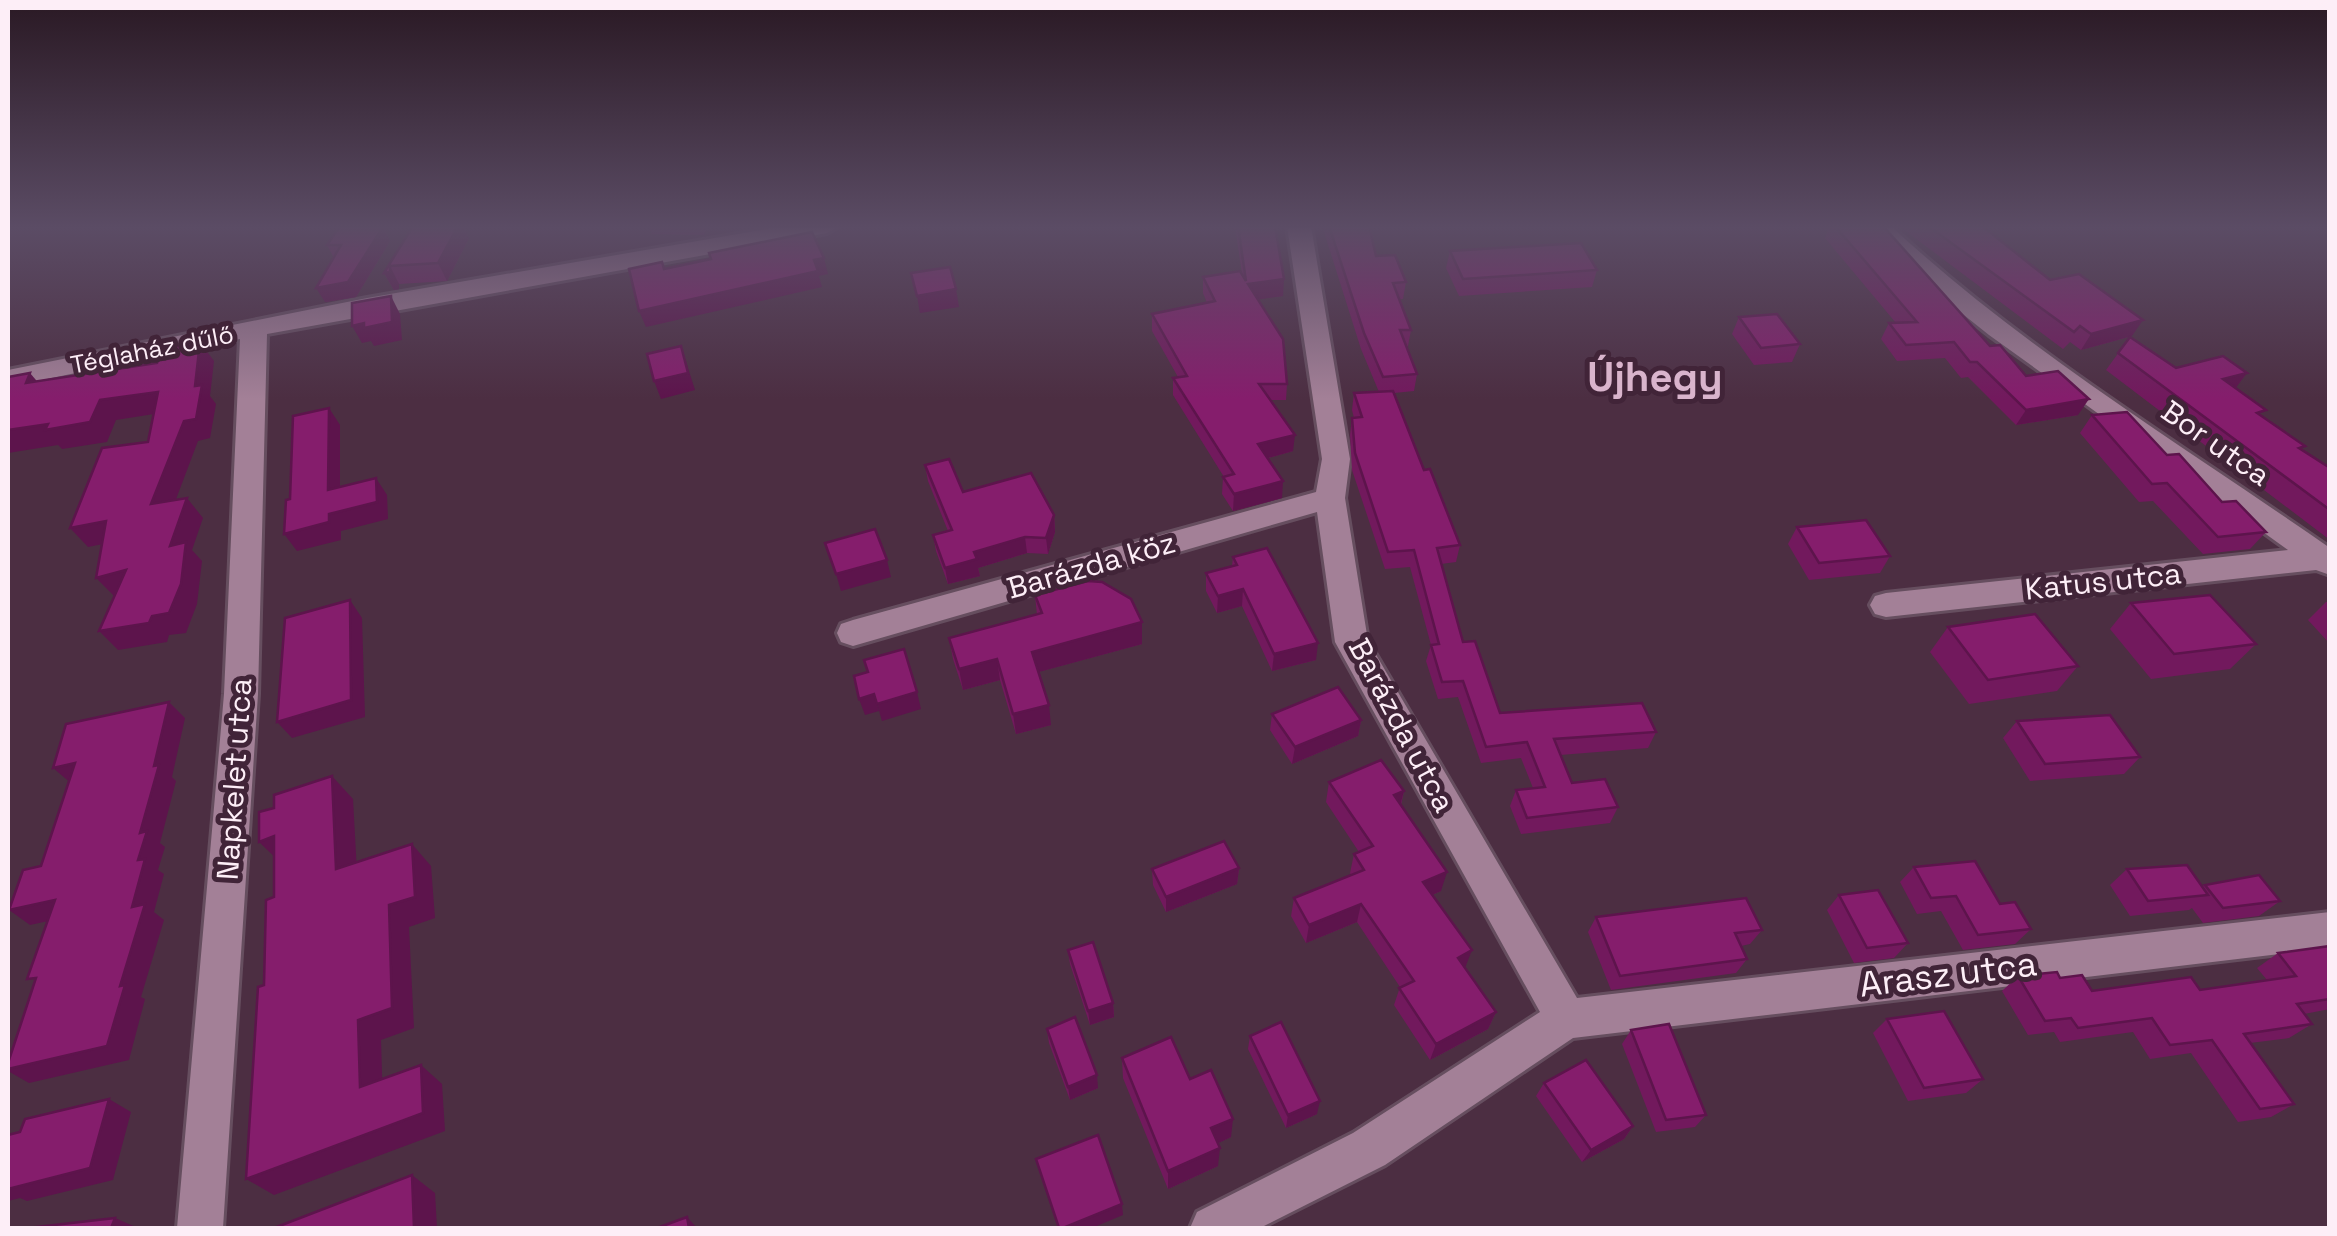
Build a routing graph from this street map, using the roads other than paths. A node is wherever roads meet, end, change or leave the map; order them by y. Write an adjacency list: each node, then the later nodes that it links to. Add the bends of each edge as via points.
1 (380, 284): 5 (street)
2 (495, 284): 5 (street, Téglaház dűlő)
3 (1308, 284): 8 (street, Barázda utca, via 1336,460)
4 (1939, 284): 9 (street, Bor utca)
5 (367, 306): 6 (street, Téglaház dűlő)
6 (254, 329): 7 (street, Téglaház dűlő); 14 (street, Napkelet utca, via 241,694)
7 (8, 378)
8 (1330, 498): 11 (street, Barázda köz); 13 (street, Barázda utca, via 1352,642)
9 (2325, 561): 10 (street, Katus utca)
10 (1886, 605)
11 (853, 633)
12 (2330, 930): 13 (street, Arasz utca)
13 (1566, 1018): 15 (street, via 1369,1149)
14 (200, 1228)
15 (1213, 1228)

